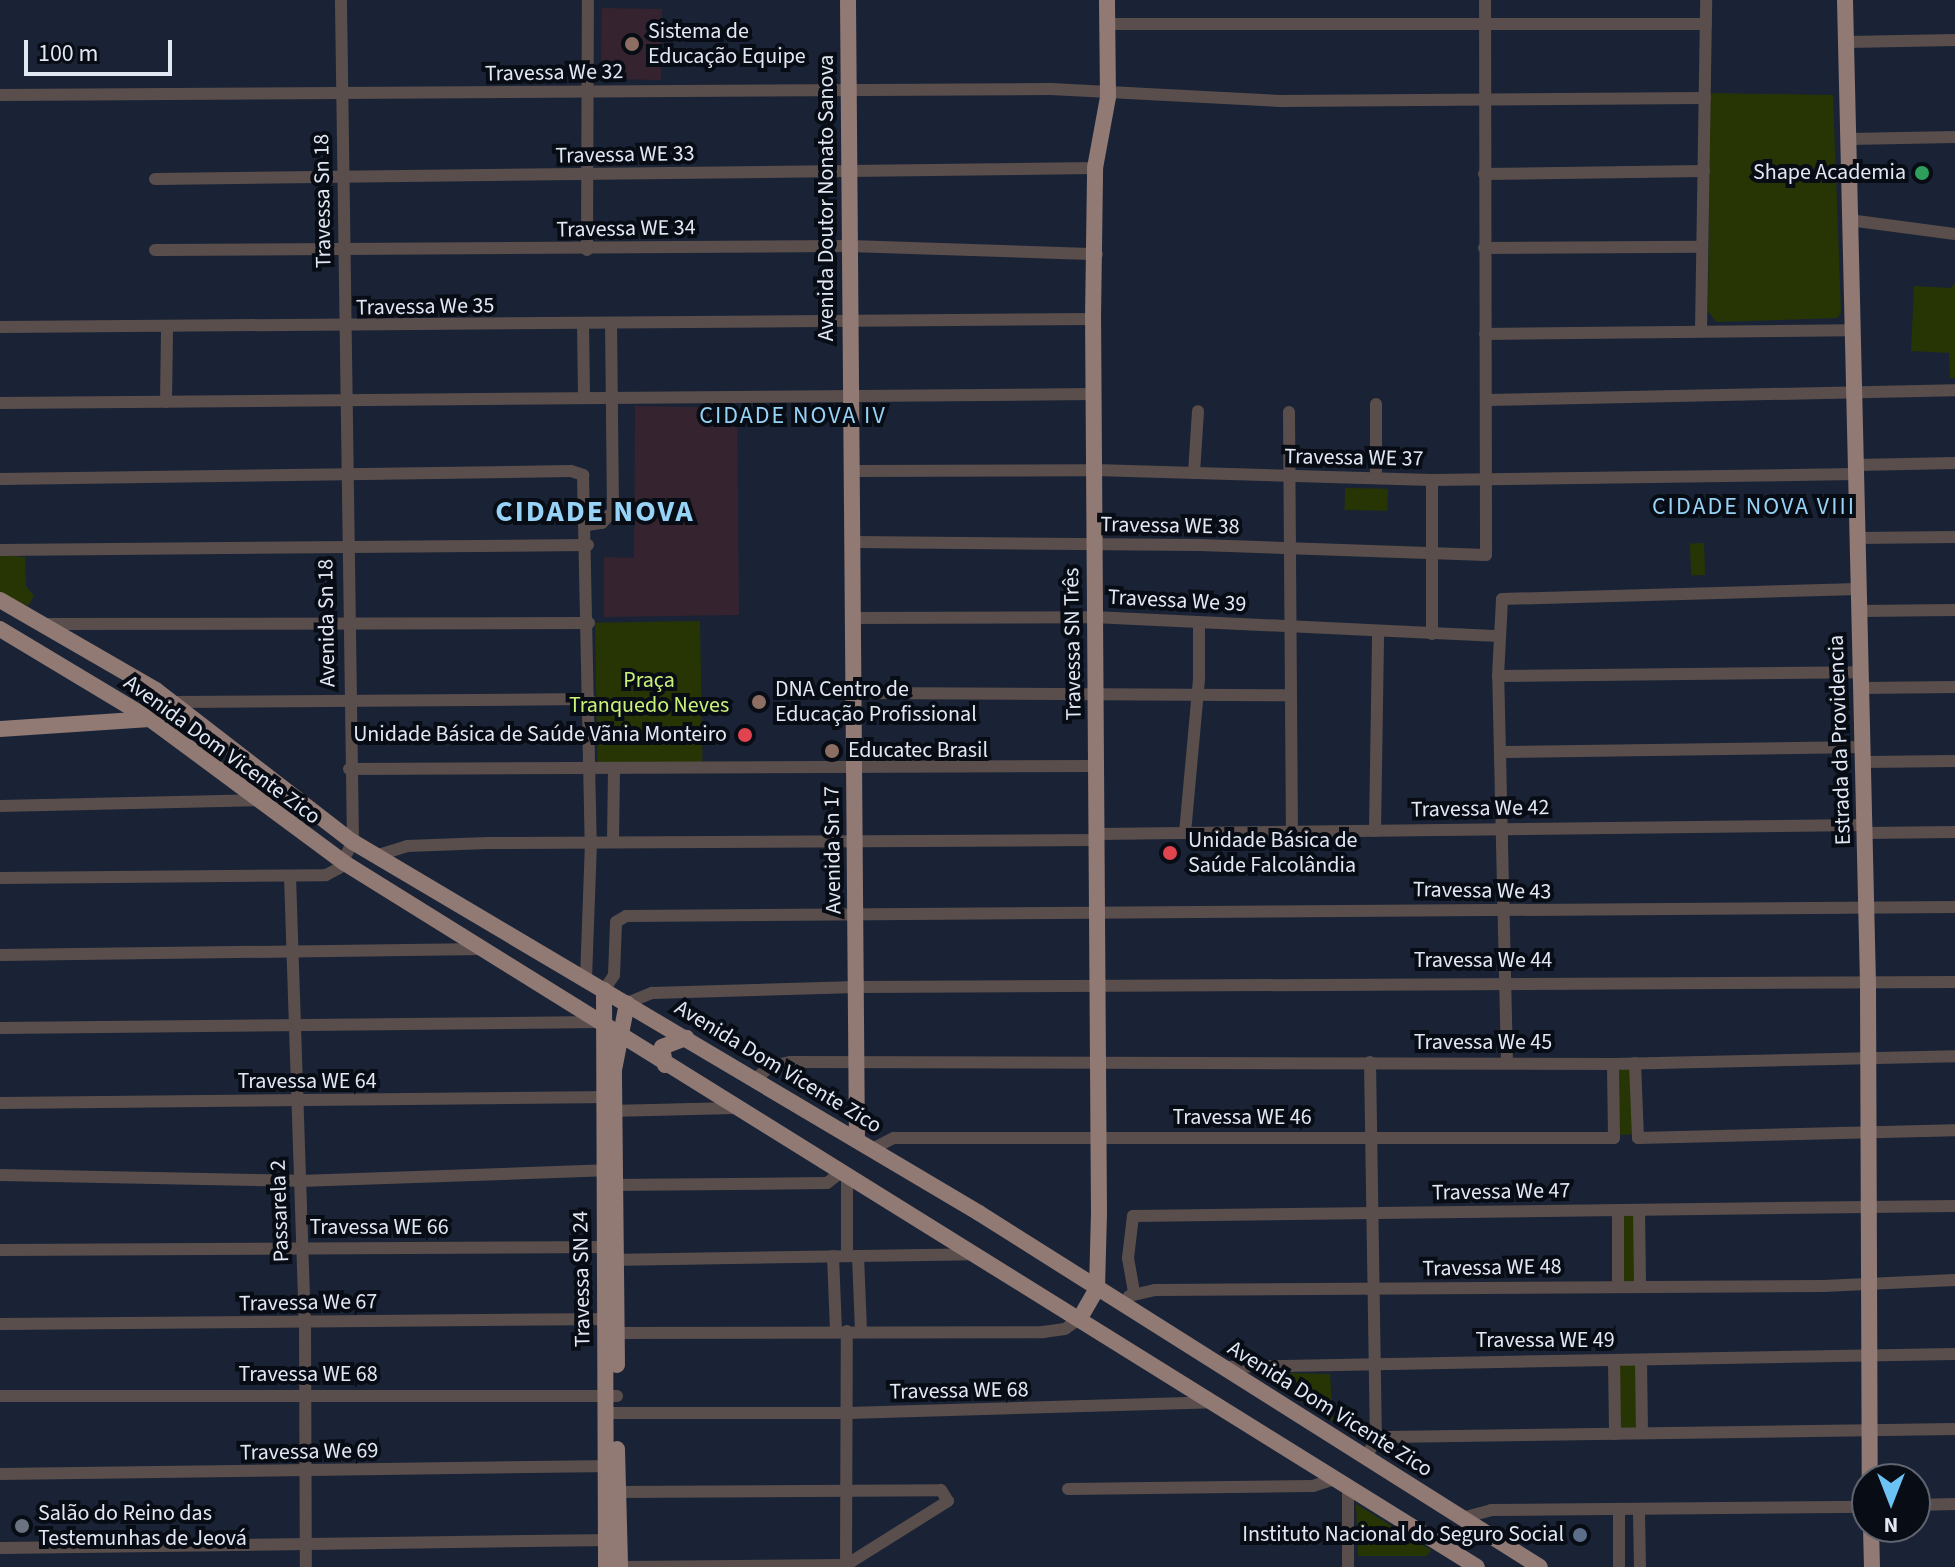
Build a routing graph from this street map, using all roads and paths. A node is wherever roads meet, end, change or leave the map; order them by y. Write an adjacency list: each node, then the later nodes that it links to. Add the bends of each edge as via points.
1 (341, 0): 17 (street, Travessa Sn 18)
2 (588, 0): 14 (street)
3 (848, 0): 13 (main road, Avenida Doutor Nonato Sanova)
4 (1107, 0): 8 (main road, Travessa SN Três)
5 (1485, 0): 9 (street)
6 (1706, 0): 10 (street)
7 (1845, 0): 12 (main road, Estrada da Providencia)
8 (1108, 24): 9 (street); 15 (main road, Travessa SN Três)
9 (1484, 24): 10 (street); 19 (street)
10 (1706, 24): 18 (street)
11 (1955, 40): 12 (street)
12 (1846, 42): 21 (main road, Estrada da Providencia)
13 (849, 91): 14 (street, Travessa We 32); 15 (street, Travessa We 32); 24 (main road, Avenida Doutor Nonato Sanova)
14 (589, 93): 17 (street, Travessa We 32); 26 (street)
15 (1108, 94): 19 (street); 22 (main road, Travessa SN Três)
16 (0, 95): 17 (street, Travessa We 32)
17 (341, 96): 27 (street, Travessa Sn 18)
18 (1705, 98): 19 (street); 23 (street)
19 (1485, 101): 25 (street)
20 (1955, 137): 21 (street)
21 (1848, 139): 29 (main road, Estrada da Providencia)
22 (1095, 168): 24 (street, Travessa WE 33); 37 (main road, Travessa SN Três)
23 (1704, 171): 25 (street); 32 (street)
24 (847, 172): 26 (street, Travessa WE 33); 31 (main road, Avenida Doutor Nonato Sanova)
25 (1484, 174): 33 (street)
26 (586, 175): 27 (street, Travessa WE 33); 35 (street)
27 (343, 178): 28 (street, Travessa WE 33); 36 (street, Travessa Sn 18)
28 (155, 179)
29 (1849, 220): 30 (street); 45 (main road, Estrada da Providencia)
30 (1955, 234)
31 (850, 246): 35 (street, Travessa WE 34); 37 (street, Travessa WE 34); 39 (main road, Avenida Doutor Nonato Sanova)
32 (1702, 247): 33 (street); 46 (street)
33 (1484, 248): 47 (street)
34 (155, 250): 36 (street, Travessa WE 34)
35 (587, 250): 36 (street, Travessa WE 34)
36 (345, 251): 44 (street, Travessa Sn 18)
37 (1097, 254): 38 (main road, Travessa SN Três)
38 (1093, 319): 39 (street); 49 (main road, Travessa SN Três)
39 (850, 322): 41 (street, Travessa We 35); 51 (main road, Avenida Doutor Nonato Sanova)
40 (583, 324): 41 (street, Travessa We 35); 44 (street, Travessa We 35); 53 (street)
41 (611, 324): 52 (street)
42 (0, 327): 43 (street, Travessa We 35)
43 (167, 327): 44 (street, Travessa We 35); 55 (street)
44 (344, 328): 56 (street, Travessa Sn 18)
45 (1851, 330): 46 (street); 50 (main road, Estrada da Providencia)
46 (1701, 331): 47 (street)
47 (1485, 334): 54 (street)
48 (1955, 390): 50 (street)
49 (1094, 394): 51 (street); 63 (main road, Travessa SN Três)
50 (1853, 394): 54 (street); 62 (main road, Estrada da Providencia)
51 (850, 395): 52 (street); 64 (main road, Avenida Sn 17)
52 (612, 396): 53 (street); 72 (street, via 613,511 602,523)
53 (584, 397): 56 (street)
54 (1487, 400): 70 (street)
55 (166, 402): 56 (street); 57 (street)
56 (345, 402): 66 (street, Avenida Sn 18)
57 (0, 403)
58 (1376, 404): 68 (street)
59 (1198, 411): 65 (street)
60 (1289, 412): 67 (street)
61 (1955, 463): 62 (street, Travessa WE 37)
62 (1855, 469): 70 (street, Travessa WE 37); 74 (main road, Estrada da Providencia)
63 (1095, 470): 64 (street, Travessa WE 37); 65 (street, Travessa WE 37); 76 (main road, Travessa SN Três)
64 (852, 471): 75 (main road, Avenida Sn 17)
65 (1194, 473): 67 (street, Travessa WE 37)
66 (346, 474): 69 (street); 72 (street, via 571,471 586,481); 78 (street, Avenida Sn 18)
67 (1289, 477): 68 (street, Travessa WE 37); 79 (street)
68 (1376, 478): 71 (street, Travessa WE 37)
69 (0, 479)
70 (1486, 479): 71 (street, Travessa WE 37); 81 (street, Travessa WE 38, via 1486,555)
71 (1432, 480): 81 (street)
72 (587, 525): 77 (street)
73 (1955, 537): 74 (street)
74 (1857, 538): 82 (main road, Estrada da Providencia)
75 (853, 542): 76 (street, Travessa WE 38); 87 (main road, Avenida Sn 17)
76 (1094, 544): 79 (street, Travessa WE 38); 86 (main road, Travessa SN Três)
77 (588, 545): 78 (street); 89 (street)
78 (346, 549): 80 (street); 88 (street, Avenida Sn 18)
79 (1287, 549): 81 (street, Travessa WE 38); 92 (street)
80 (0, 550)
81 (1431, 554): 95 (street)
82 (1858, 589): 85 (main road, Estrada da Providencia); 96 (street, via 1502,599)
83 (0, 600): 91 (main road, Avenida Dom Vicente Zico)
84 (1955, 610): 85 (street)
85 (1858, 611): 98 (main road, Estrada da Providencia)
86 (1093, 617): 87 (street, Travessa We 39); 90 (street, Travessa We 39); 100 (main road, Travessa SN Três)
87 (852, 618): 101 (main road, Avenida Sn 17)
88 (348, 622): 89 (street); 91 (street); 104 (street, Avenida Sn 18)
89 (589, 623): 105 (street)
90 (1199, 623): 92 (street, Travessa We 39); 102 (street)
91 (42, 624): 106 (main road, Avenida Dom Vicente Zico)
92 (1289, 627): 94 (street, Travessa We 39); 103 (street)
93 (0, 629): 107 (main road, Avenida Dom Vicente Zico)
94 (1378, 631): 95 (street, Travessa We 39); 121 (street)
95 (1432, 634): 96 (street, Travessa We 39)
96 (1499, 636): 97 (street)
97 (1498, 676): 98 (street); 109 (street)
98 (1860, 680): 99 (street); 110 (main road, Estrada da Providencia)
99 (1955, 687)
100 (1096, 691): 101 (street); 102 (street); 113 (main road, Travessa SN Três)
101 (854, 693): 112 (main road, Avenida Sn 17)
102 (1198, 695): 103 (street); 124 (street)
103 (1289, 695): 122 (street)
104 (347, 697): 105 (street); 106 (street); 114 (street, Avenida Sn 18)
105 (589, 699): 115 (street)
106 (172, 702): 127 (main road, Avenida Dom Vicente Zico)
107 (150, 719): 108 (main road); 117 (main road, Avenida Dom Vicente Zico)
108 (0, 729)
109 (1503, 752): 110 (street); 119 (street)
110 (1862, 755): 111 (street); 120 (main road, Estrada da Providencia)
111 (1955, 761)
112 (854, 766): 113 (street); 116 (street); 126 (main road, Avenida Sn 17)
113 (1095, 766): 125 (main road, Travessa SN Três)
114 (349, 769): 115 (street); 127 (street, Avenida Sn 18)
115 (589, 769): 116 (street); 128 (street)
116 (614, 770): 129 (street)
117 (255, 800): 118 (street); 131 (main road, Avenida Dom Vicente Zico)
118 (0, 806)
119 (1501, 829): 120 (street, Travessa We 42); 121 (street, Travessa We 42); 136 (street)
120 (1864, 829): 123 (street, Travessa We 42); 135 (main road, Estrada da Providencia)
121 (1375, 831): 122 (street, Travessa We 42)
122 (1292, 832): 124 (street, Travessa We 42)
123 (1955, 832)
124 (1185, 833): 125 (street, Travessa We 42)
125 (1096, 837): 126 (street); 137 (main road, Travessa SN Três)
126 (855, 841): 129 (street); 138 (main road, Avenida Sn 17)
127 (353, 842): 130 (main road, Avenida Dom Vicente Zico); 131 (street)
128 (591, 842): 129 (street); 130 (street, via 407,846); 142 (street)
129 (613, 842)
130 (375, 856): 142 (main road, Avenida Dom Vicente Zico)
131 (343, 862): 132 (street, via 326,875); 139 (main road, Avenida Dom Vicente Zico)
132 (290, 876): 133 (street); 140 (street, Passarela 2)
133 (0, 878)
134 (1955, 907): 135 (street, Travessa We 43)
135 (1866, 909): 136 (street, Travessa We 43); 145 (main road, Estrada da Providencia)
136 (1503, 911): 137 (street, Travessa We 43, via 1303,908); 143 (street)
137 (1098, 914): 138 (street); 146 (main road, Travessa SN Três)
138 (855, 915): 147 (main road, Avenida Sn 17); 148 (street, via 622,917 616,922 614,975)
139 (484, 949): 140 (street); 150 (main road, Avenida Dom Vicente Zico)
140 (292, 952): 141 (street); 152 (street, Passarela 2)
141 (0, 955)
142 (586, 981): 148 (main road, Avenida Dom Vicente Zico)
143 (1507, 981): 145 (street, Travessa We 44); 146 (street, Travessa We 44); 159 (street)
144 (1955, 982): 145 (street, Travessa We 44)
145 (1868, 984): 156 (main road, Estrada da Providencia)
146 (1099, 986): 147 (street); 161 (main road, Travessa SN Três)
147 (857, 987): 149 (street, via 652,993); 158 (main road, Avenida Sn 17)
148 (604, 990): 149 (main road, Avenida Dom Vicente Zico); 150 (main road, Travessa SN 24)
149 (627, 1003): 153 (main road, Travessa SN 24); 154 (main road, Avenida Dom Vicente Zico)
150 (603, 1022): 152 (street); 153 (main road, Avenida Dom Vicente Zico); 167 (main road, Travessa SN 24)
151 (0, 1028): 152 (street)
152 (294, 1028): 166 (street, Passarela 2)
153 (617, 1032): 163 (main road, Avenida Dom Vicente Zico); 167 (main road, Travessa SN 24)
154 (686, 1038): 163 (main road, via 662,1047); 164 (main road, Avenida Dom Vicente Zico)
155 (1955, 1056): 156 (street, Travessa We 45)
156 (1868, 1060): 160 (street, Travessa We 45); 170 (main road, Estrada da Providencia)
157 (1370, 1062): 159 (street, Travessa We 45); 161 (street, Travessa We 45); 171 (street)
158 (857, 1063): 161 (street); 164 (street, via 782,1063); 173 (main road)
159 (1507, 1063): 162 (street, Travessa We 45)
160 (1635, 1063): 162 (street, Travessa We 45); 170 (street, via 1638,1138)
161 (1098, 1064): 172 (main road, Travessa SN Três)
162 (1613, 1064): 171 (street, Travessa WE 46, via 1614,1138)
163 (665, 1065): 168 (main road, Avenida Dom Vicente Zico)
164 (755, 1079): 173 (main road, Avenida Dom Vicente Zico)
165 (0, 1103): 166 (street, Travessa WE 64)
166 (297, 1103): 167 (street, Travessa WE 64); 178 (street, Passarela 2)
167 (608, 1104): 168 (street, Travessa WE 64); 177 (main road, Travessa SN 24)
168 (734, 1108): 176 (main road, Avenida Dom Vicente Zico)
169 (1955, 1130): 170 (street)
170 (1868, 1132): 180 (main road, Estrada da Providencia)
171 (1375, 1137): 172 (street, Travessa WE 46); 183 (street)
172 (1099, 1139): 174 (street, Travessa WE 46, via 894,1138); 194 (main road, Travessa SN Três)
173 (857, 1140): 174 (main road, Avenida Dom Vicente Zico)
174 (872, 1149): 194 (main road, Avenida Dom Vicente Zico)
175 (0, 1175): 178 (street)
176 (843, 1175): 177 (street, via 827,1183); 187 (main road, Avenida Dom Vicente Zico); 189 (street)
177 (608, 1178): 178 (street); 186 (main road, Travessa SN 24)
178 (299, 1181): 184 (street, Passarela 2)
179 (1955, 1206): 180 (street, Travessa We 47)
180 (1868, 1208): 182 (street, Travessa We 47); 191 (main road, Estrada da Providencia)
181 (1618, 1210): 182 (street, Travessa We 47); 183 (street, Travessa We 47); 192 (street)
182 (1639, 1210): 193 (street)
183 (1376, 1214): 195 (street); 196 (street, Travessa We 47, via 1133,1216 1128,1258)
184 (302, 1248): 185 (street, Travessa WE 66); 186 (street, Travessa WE 66); 199 (street, Passarela 2)
185 (0, 1250)
186 (609, 1254): 188 (street); 201 (main road, Travessa SN 24)
187 (974, 1254): 189 (street); 198 (main road, Avenida Dom Vicente Zico, via 998,1258)
188 (833, 1256): 189 (street); 203 (street)
189 (853, 1256): 202 (street)
190 (1955, 1280): 191 (street, Travessa WE 48)
191 (1868, 1283): 193 (street, Travessa WE 48); 204 (main road, Estrada da Providencia)
192 (1618, 1286): 193 (street, Travessa WE 48); 195 (street, Travessa WE 48)
193 (1640, 1286)
194 (1097, 1289): 197 (main road, Avenida Dom Vicente Zico); 198 (main road)
195 (1377, 1289): 196 (street, Travessa WE 48); 208 (street)
196 (1134, 1292): 197 (street)
197 (1121, 1304): 209 (main road, Avenida Dom Vicente Zico)
198 (1081, 1316): 202 (street, Travessa We 67, via 1065,1329 1043,1332); 212 (main road)
199 (305, 1322): 200 (street, Travessa We 67); 201 (street, Travessa We 67); 211 (street, Passarela 2)
200 (0, 1324)
201 (611, 1326): 203 (street, Travessa We 67); 213 (main road, Travessa SN 24)
202 (861, 1330): 203 (street, Travessa We 67)
203 (842, 1331): 214 (street)
204 (1868, 1354): 205 (street, Travessa WE 49); 207 (street, Travessa WE 49); 216 (main road, Estrada da Providencia)
205 (1955, 1354)
206 (1614, 1360): 207 (street, Travessa WE 49); 208 (street, Travessa WE 49); 218 (street)
207 (1641, 1360): 217 (street)
208 (1377, 1362): 209 (street, Travessa WE 49); 219 (street)
209 (1222, 1367): 220 (main road, Avenida Dom Vicente Zico)
210 (0, 1396): 211 (street, Travessa WE 68)
211 (305, 1396): 213 (street, Travessa WE 68); 223 (street, Passarela 2)
212 (1216, 1402): 214 (street, Travessa WE 68); 225 (main road)
213 (612, 1404): 214 (street, Travessa WE 68); 222 (main road, Travessa SN 24)
214 (848, 1413): 227 (street)
215 (1955, 1429): 216 (street)
216 (1870, 1431): 217 (street); 221 (main road, Estrada da Providencia)
217 (1642, 1433): 218 (street)
218 (1615, 1434): 219 (street)
219 (1376, 1438): 220 (street)
220 (1366, 1458): 234 (main road, Avenida Dom Vicente Zico)
221 (1870, 1463)
222 (612, 1466): 223 (street, Travessa We 69); 228 (main road, Travessa SN 24)
223 (304, 1473): 224 (street, Travessa We 69); 237 (street, Passarela 2)
224 (0, 1474)
225 (1343, 1482): 226 (street); 243 (street); 244 (main road)
226 (1068, 1489)
227 (847, 1491): 228 (street); 239 (street); 239 (street, via 941,1490 947,1505)
228 (612, 1492): 235 (main road, Travessa SN 24)
229 (1955, 1504): 230 (street)
230 (1931, 1505)
231 (1851, 1507): 233 (street)
232 (1619, 1512): 233 (street); 234 (street, via 1491,1510); 246 (street)
233 (1639, 1512): 247 (street)
234 (1462, 1518): 245 (main road, Avenida Dom Vicente Zico)
235 (613, 1540): 237 (street); 241 (main road, Travessa SN 24); 242 (main road, Travessa SN 24)
236 (1871, 1543): 248 (main road)
237 (306, 1544): 238 (street); 240 (street, Passarela 2)
238 (0, 1548)
239 (846, 1565): 242 (street)
240 (306, 1567)
241 (606, 1567)
242 (621, 1567)
243 (1348, 1567)
244 (1477, 1567)
245 (1540, 1567)
246 (1619, 1567)
247 (1640, 1567)
248 (1872, 1567)

